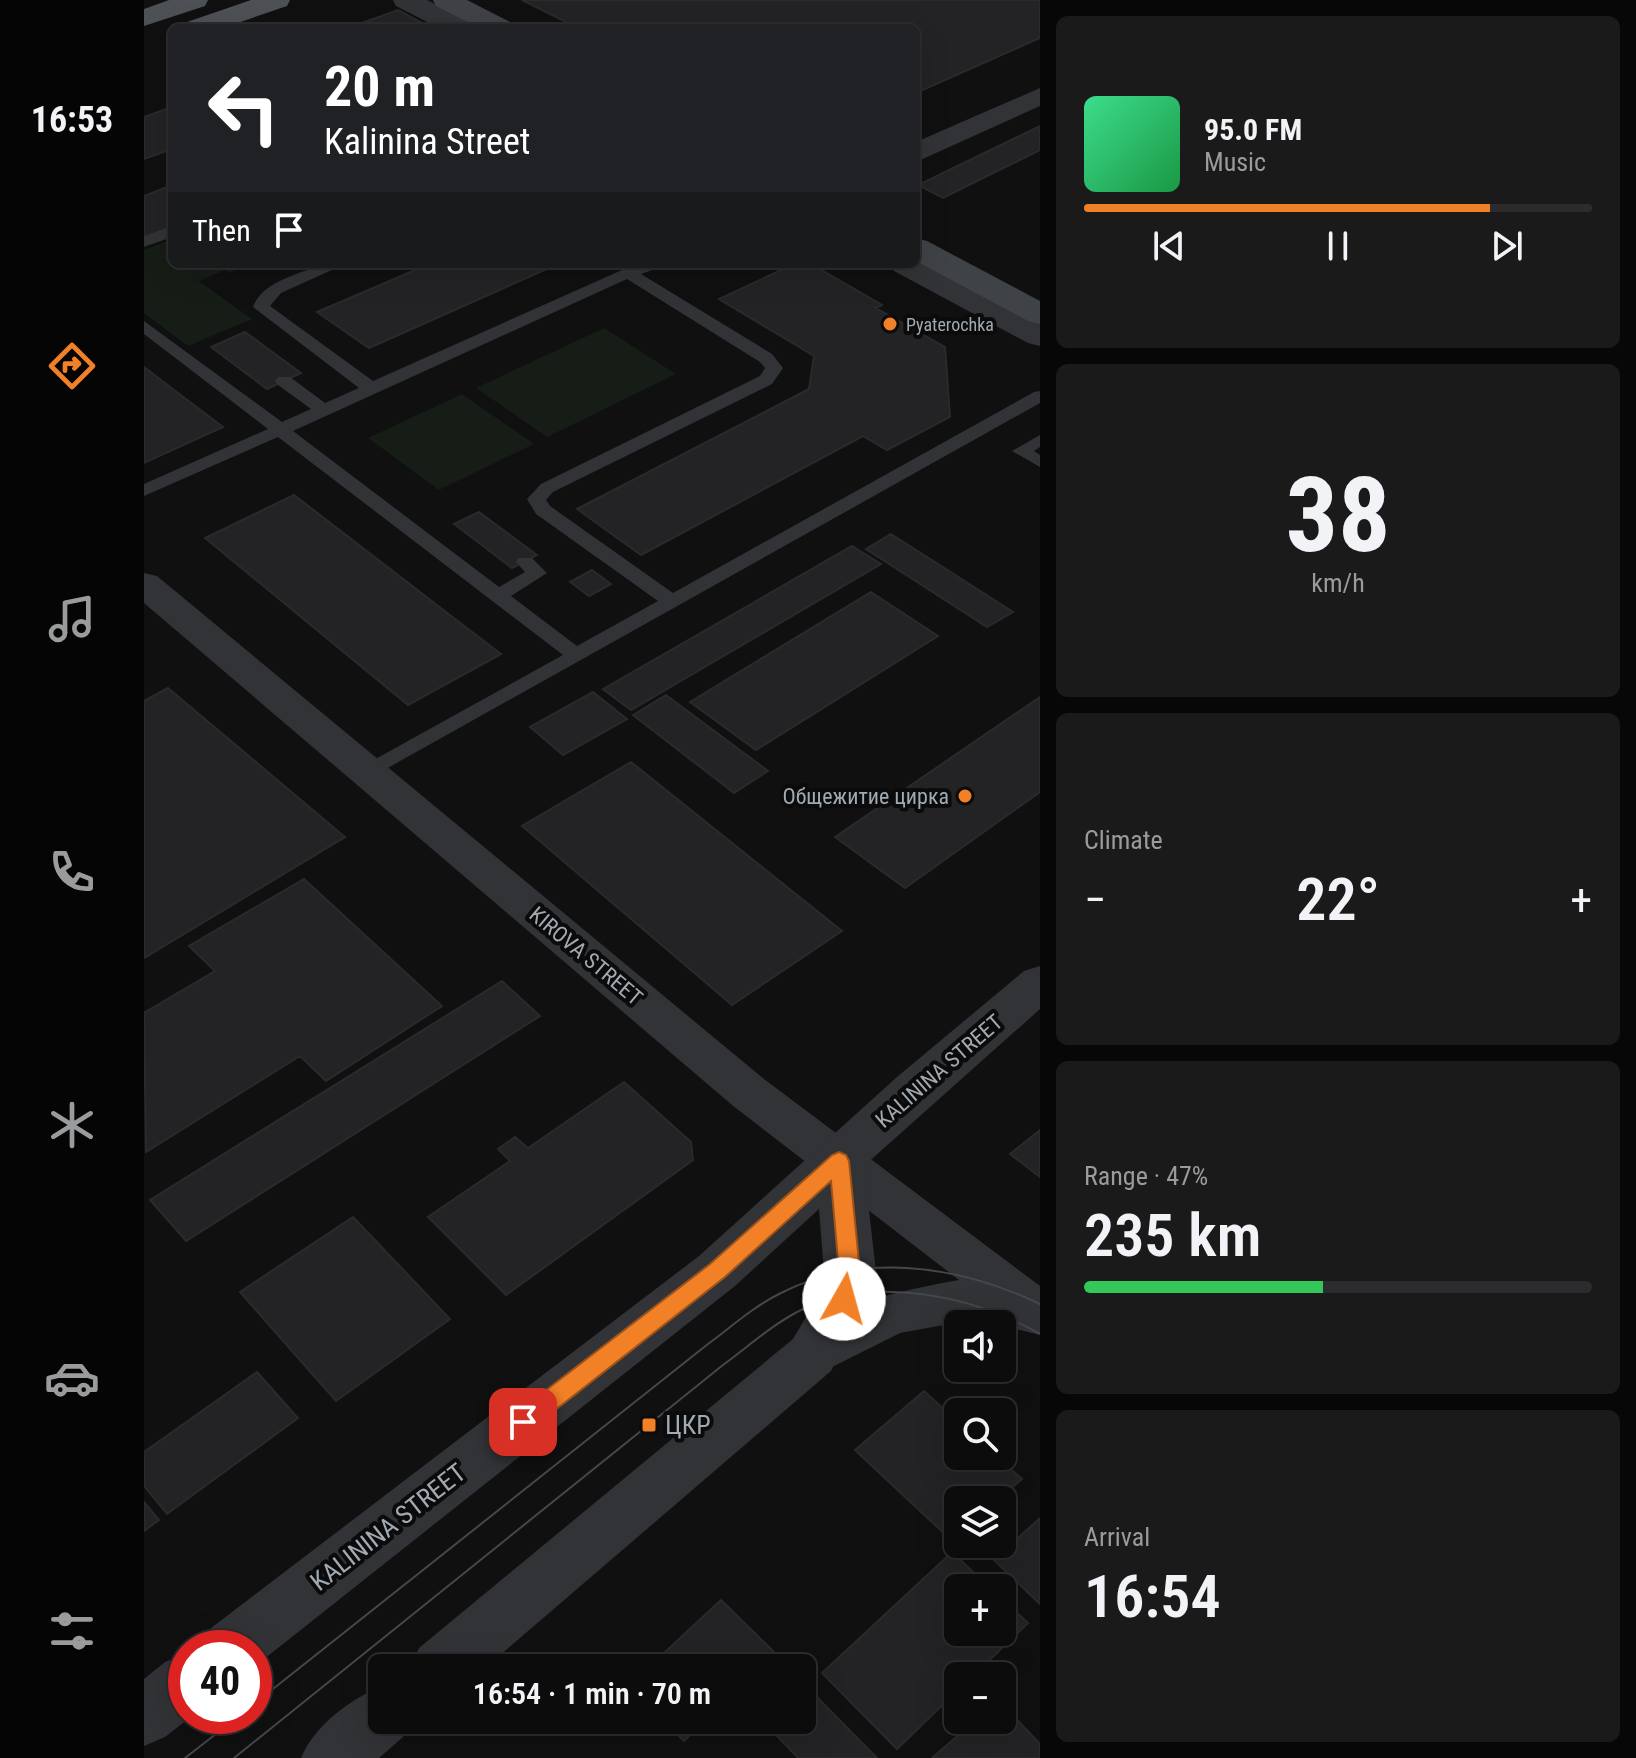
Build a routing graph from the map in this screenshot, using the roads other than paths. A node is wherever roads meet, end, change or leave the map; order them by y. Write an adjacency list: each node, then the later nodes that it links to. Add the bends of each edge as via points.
1 (195, 0): 5 (main road)
2 (277, 0): 6 (main road)
3 (406, 0): 7 (street)
4 (446, 0): 8 (main road)
5 (144, 18)
6 (208, 24)
7 (452, 24)
8 (492, 24)
9 (1040, 96): 10 (street)
10 (920, 151)
11 (168, 233): 12 (lane)
12 (144, 242)
13 (920, 250): 18 (main road)
14 (327, 268): 22 (lane, via 275,290 261,307)
15 (646, 268): 17 (lane)
16 (912, 268): 20 (street)
17 (628, 273): 22 (lane); 32 (lane, via 766,358 774,368 766,380 547,488 536,499 543,510)
18 (1040, 314)
19 (144, 326): 25 (lane)
20 (1040, 336)
21 (284, 381): 24 (lane)
22 (371, 388): 24 (lane)
23 (1040, 396): 32 (lane)
24 (323, 410): 25 (lane)
25 (280, 430): 28 (lane); 31 (lane)
26 (1040, 440): 27 (lane, via 1021,451)
27 (1040, 462)
28 (144, 491)
29 (525, 562): 31 (lane, via 537,573)
30 (144, 584): 34 (street, KIROVA STREET)
31 (498, 596): 33 (lane)
32 (672, 602): 33 (lane)
33 (576, 655): 34 (lane)
34 (368, 772): 36 (street, KIROVA STREET, via 748,1092)
35 (1040, 983): 36 (street, KALININA STREET)
36 (839, 1161): 37 (street, KIROVA STREET); 38 (street, via 850,1272 844,1299); 39 (street, KALININA STREET, via 717,1271)
37 (1040, 1316): 38 (street, via 977,1298 953,1301 894,1313)
38 (812, 1355): 40 (street)
39 (255, 1630)
40 (457, 1654)
41 (168, 1697): 42 (street)
42 (144, 1716)
43 (368, 1728): 44 (street)
44 (332, 1758)

